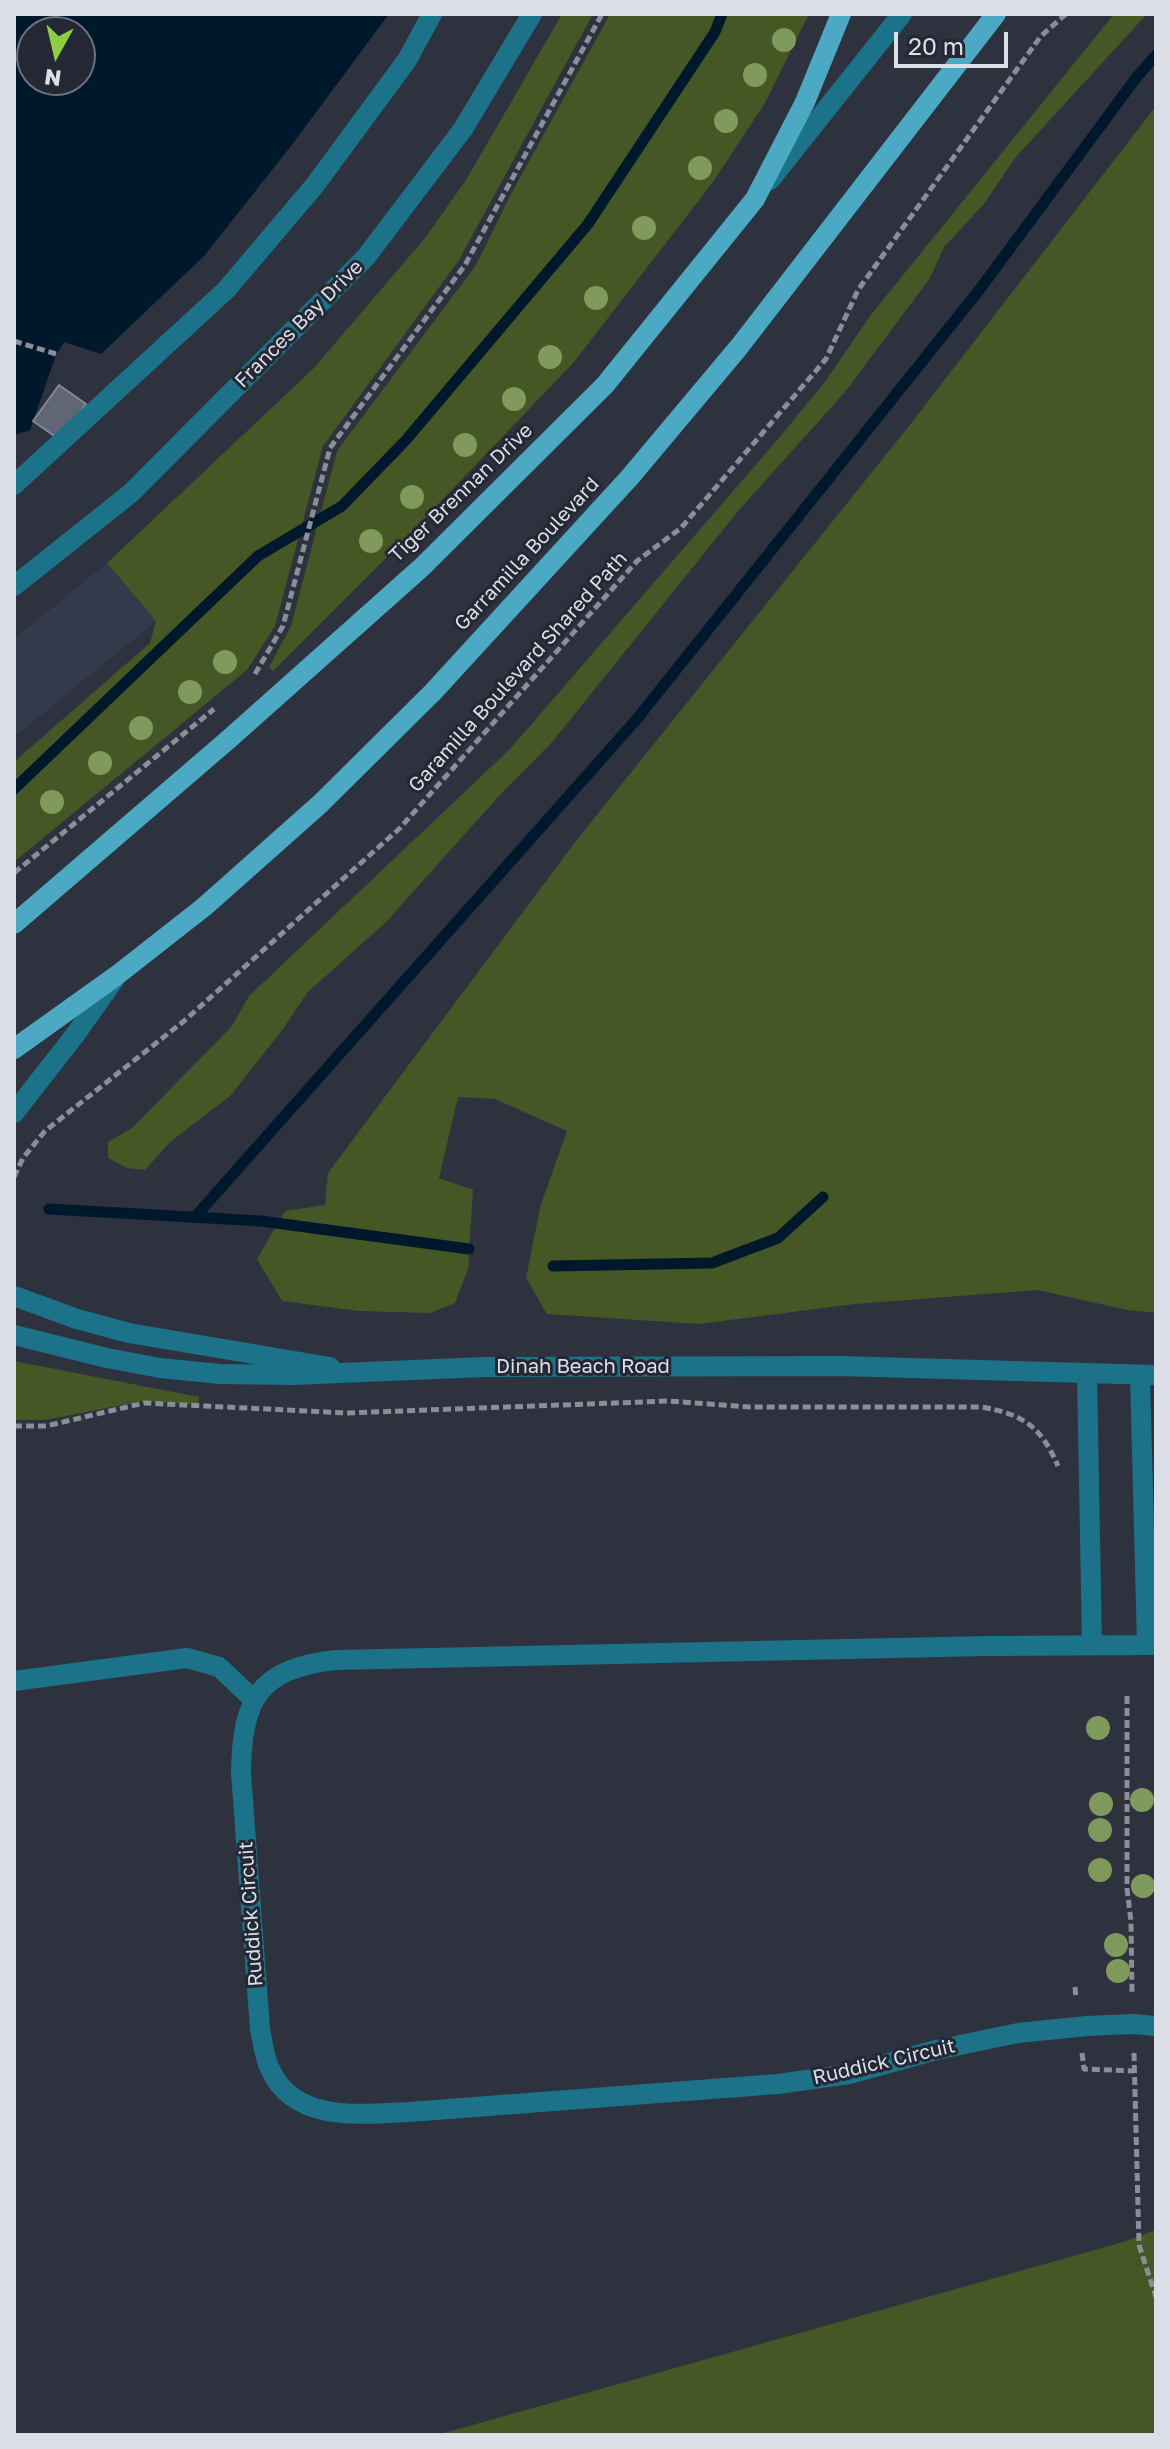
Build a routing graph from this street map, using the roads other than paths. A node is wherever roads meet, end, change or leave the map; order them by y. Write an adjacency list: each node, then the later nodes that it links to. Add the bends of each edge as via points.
1 (432, 14): 7 (street, via 407,60 315,185 226,290)
2 (532, 14): 8 (street, Frances Bay Drive, via 463,129 366,257 131,493)
3 (841, 14): 6 (main road, Tiger Brennan Drive, via 805,102)
4 (902, 14): 6 (street)
5 (996, 14): 10 (main road, Garramilla Boulevard, via 739,347 520,598 320,804)
6 (755, 199): 9 (main road, Tiger Brennan Drive, via 605,385 422,567)
7 (14, 485)
8 (14, 586)
9 (14, 924)
10 (116, 976): 11 (main road, Garramilla Boulevard); 12 (street)
11 (14, 1049)
12 (14, 1113)
13 (14, 1296): 17 (street, via 129,1333)
14 (14, 1335): 16 (street, Dinah Beach Road)
15 (14, 1347): 16 (street)
16 (107, 1358): 17 (street, Dinah Beach Road, via 220,1374)
17 (361, 1373): 18 (street, Dinah Beach Road, via 840,1366)
18 (1087, 1374): 19 (street, Dinah Beach Road); 20 (street)
19 (1148, 1375): 21 (street)
20 (1092, 1645): 21 (street); 23 (street, via 335,1660 292,1669)
21 (1151, 1645)
22 (14, 1681): 23 (street, via 187,1658 219,1667)
23 (253, 1699): 24 (street, Ruddick Circuit, via 241,1744 241,1773 260,2029 278,2083 308,2106 354,2114 409,2112 778,2084 849,2074 1018,2033)
24 (1156, 2026)

